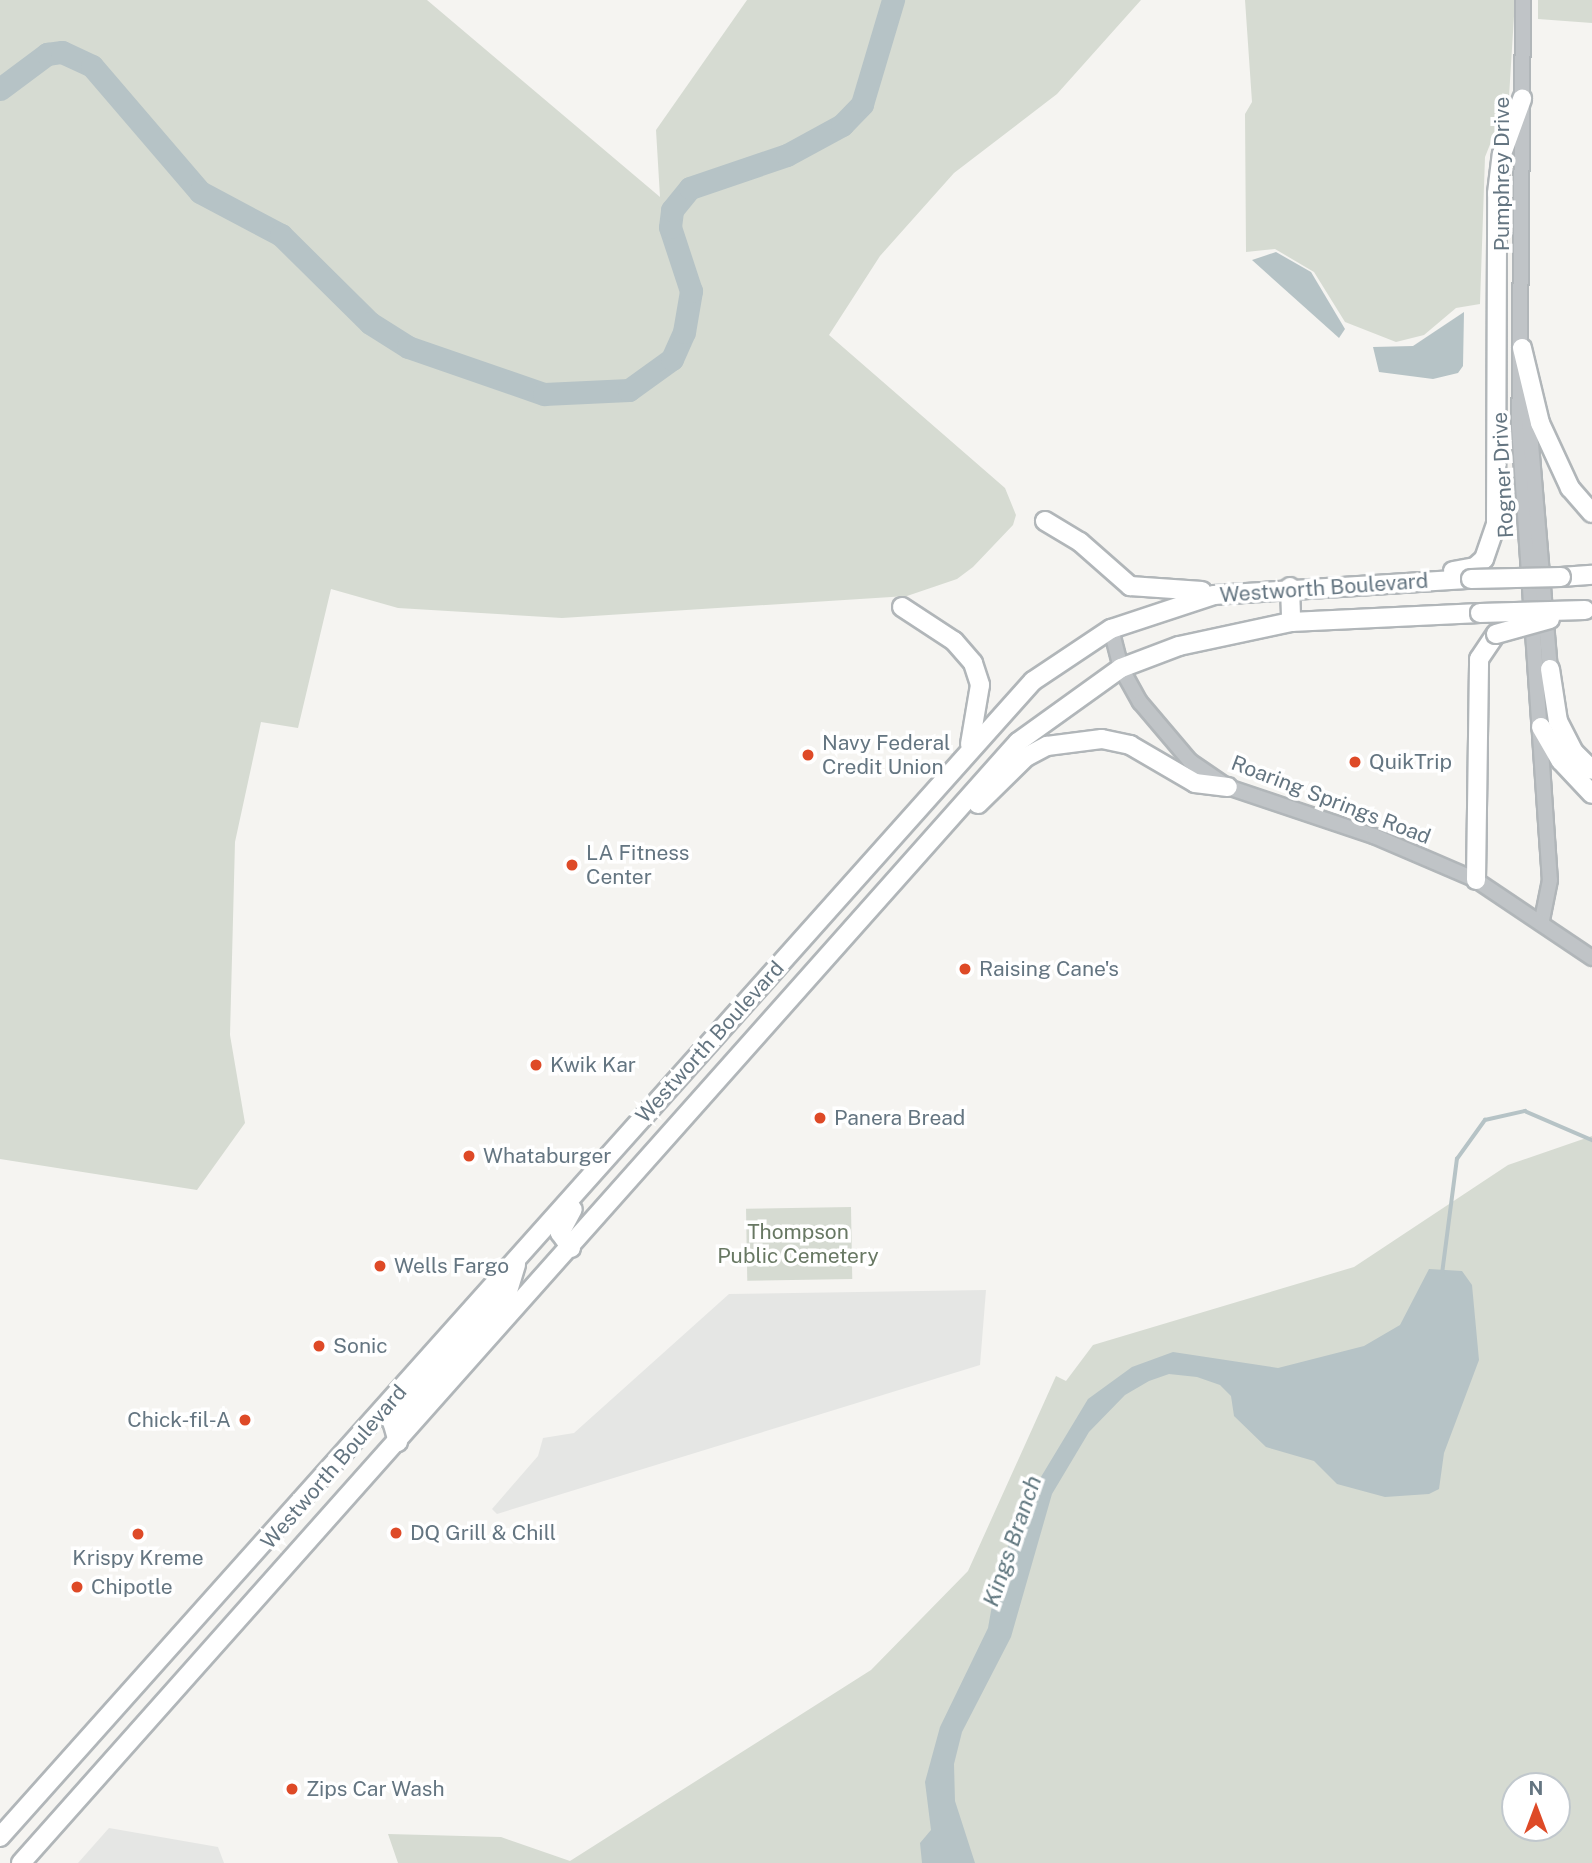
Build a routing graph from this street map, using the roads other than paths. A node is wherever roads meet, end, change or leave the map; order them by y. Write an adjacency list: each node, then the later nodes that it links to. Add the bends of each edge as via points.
1 (1523, 0): 2 (street, Pumphrey Drive)
2 (1522, 99): 3 (street, Pumphrey Drive); 7 (main road, via 1502,154 1497,193 1496,525 1492,544 1475,567)
3 (1522, 348): 4 (main road, via 1540,423 1570,488); 15 (street, Rogner Drive); 16 (street, Rogner Drive, via 1519,427)
4 (1592, 513)
5 (1045, 521): 9 (main road, via 1080,542 1130,586)
6 (1592, 575): 7 (main road, Westworth Boulevard, bridge)
7 (1388, 581): 8 (main road, Westworth Boulevard)
8 (1290, 587): 9 (main road, Westworth Boulevard); 12 (main road)
9 (1248, 591): 13 (main road, Westworth Boulevard, via 1167,607)
10 (902, 607): 17 (main road, via 954,641 973,663 980,685)
11 (1589, 610): 12 (main road, Westworth Boulevard, bridge); 22 (main road, bridge, via 1496,634 1479,659)
12 (1291, 622): 14 (main road, Westworth Boulevard, via 1179,646)
13 (1111, 629): 14 (street, Roaring Springs Road); 17 (main road, Westworth Boulevard, via 1033,681)
14 (1121, 668): 19 (street, Roaring Springs Road, via 1156,726 1190,761); 21 (main road, Westworth Boulevard, via 1018,742)
15 (1550, 669): 18 (main road, via 1558,721 1574,752)
16 (1541, 727): 20 (main road, via 1560,761); 23 (street, Rogner Drive, via 1550,880)
17 (969, 747): 25 (main road, Westworth Boulevard)
18 (1592, 770)
19 (1228, 786): 21 (main road, via 1195,783 1130,745 1102,739 1071,741 1026,757 953,829); 22 (street, Roaring Springs Road, via 1374,836)
20 (1592, 794)
21 (931, 840): 26 (main road, Westworth Boulevard)
22 (1476, 880): 23 (street, Roaring Springs Road)
23 (1542, 920): 24 (street, Roaring Springs Road)
24 (1592, 958)
25 (646, 1112): 26 (main road, via 635,1141 563,1221 560,1233); 27 (main road, Westworth Boulevard)
26 (571, 1248): 28 (main road, Westworth Boulevard)
27 (517, 1260): 28 (main road, via 509,1291 393,1424); 29 (main road, Westworth Boulevard)
28 (398, 1442): 30 (main road, Westworth Boulevard)
29 (0, 1837)
30 (21, 1863)

